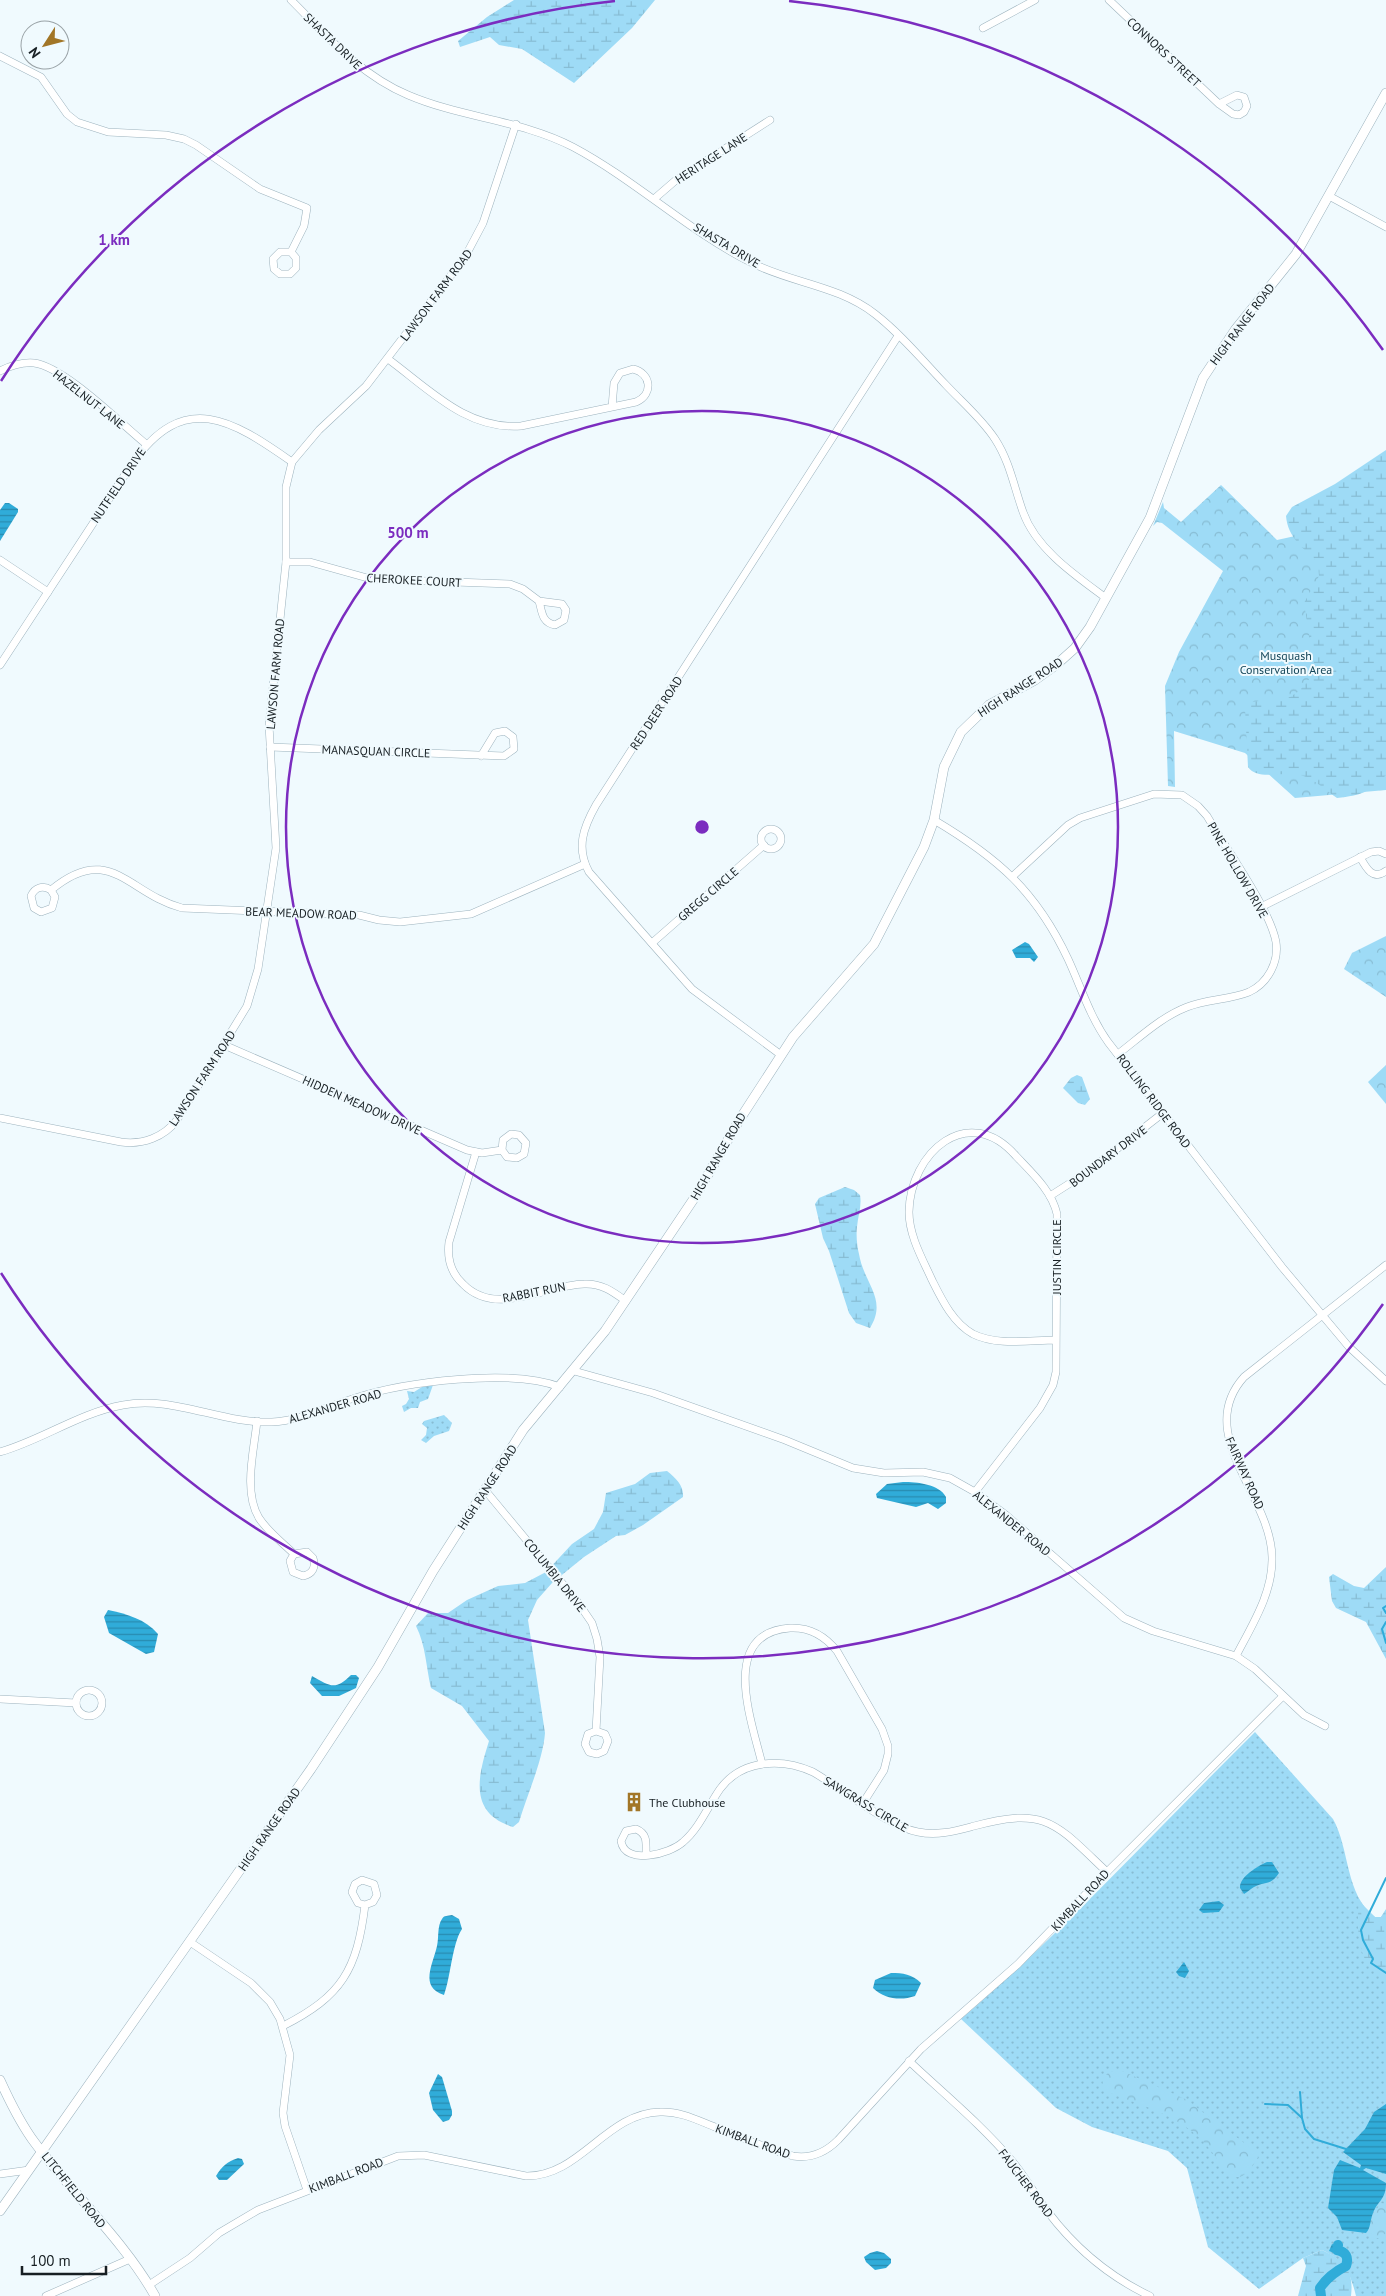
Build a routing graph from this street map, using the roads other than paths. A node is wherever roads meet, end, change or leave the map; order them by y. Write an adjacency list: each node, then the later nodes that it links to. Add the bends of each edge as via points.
1 (291, 0): 9 (street, SHASTA DRIVE, via 352,61 384,84 438,106)
2 (1036, 0): 4 (street)
3 (1109, 0): 7 (street, CONNORS STREET)
4 (983, 28)
5 (0, 56): 13 (street, via 41,77 67,114 77,122 108,132 166,134 184,139 260,189 307,208 304,226)
6 (1386, 93): 10 (street, HIGH RANGE ROAD)
7 (1219, 104)
8 (770, 120): 11 (street, HERITAGE LANE, via 676,180)
9 (516, 124): 11 (street, SHASTA DRIVE, via 574,148); 15 (street, LAWSON FARM ROAD, via 473,246)
10 (1329, 196): 12 (street); 23 (street, HIGH RANGE ROAD, via 1296,254 1235,330 1203,378 1153,512)
11 (654, 199): 14 (street, SHASTA DRIVE, via 753,263 854,301 876,315)
12 (1386, 228)
13 (290, 252)
14 (898, 336): 23 (street, SHASTA DRIVE, via 993,436 1036,537 1064,565); 32 (street, RED DEER ROAD, via 594,809 583,834 581,847)
15 (388, 358): 17 (street, via 458,412 488,425 521,426); 19 (street, LAWSON FARM ROAD, via 358,396 319,430)
16 (0, 371): 18 (street, HAZELNUT LANE, via 34,363 57,372)
17 (612, 407): 17 (street, via 614,383 620,373 630,369 643,373 648,385 643,398)
18 (146, 444): 19 (street, NUTFIELD DRIVE, via 173,425 204,417 230,424); 22 (street, NUTFIELD DRIVE)
19 (292, 462): 21 (street, LAWSON FARM ROAD, via 286,487)
20 (0, 560): 22 (street)
21 (286, 562): 24 (street, CHEROKEE COURT, via 310,562 371,579 504,583 523,589); 26 (street, LAWSON FARM ROAD, via 270,705)
22 (48, 592): 25 (street, NUTFIELD DRIVE)
23 (1106, 598): 28 (street, HIGH RANGE ROAD, via 1087,632 1066,657 1035,680 984,709 961,732 940,779)
24 (540, 601)
25 (0, 665)
26 (270, 747): 27 (street, MANASQUAN CIRCLE); 37 (street, LAWSON FARM ROAD, via 276,848)
27 (481, 756): 27 (street, MANASQUAN CIRCLE, via 508,755 514,747 513,737 505,731 495,733)
28 (934, 820): 34 (street, ROLLING RIDGE ROAD); 41 (street, HIGH RANGE ROAD, via 919,859 874,944 809,1016)
29 (764, 845): 38 (street, GREGG CIRCLE)
30 (1386, 854): 31 (street, via 1375,851)
31 (1360, 857): 33 (street, via 1373,874); 36 (street)
32 (585, 864): 37 (street, BEAR MEADOW ROAD, via 471,914 391,922 359,915); 38 (street, RED DEER ROAD)
33 (1386, 871)
34 (1013, 876): 36 (street, PINE HOLLOW DRIVE, via 1068,825 1080,818 1154,794 1174,794 1188,798 1207,816); 40 (street, ROLLING RIDGE ROAD, via 1051,925 1100,1031)
35 (51, 890): 37 (street, BEAR MEADOW ROAD, via 69,876 93,868 119,875 167,903 182,908)
36 (1261, 907): 40 (street, PINE HOLLOW DRIVE, via 1272,929 1276,948 1272,968 1261,984 1243,994 1181,1010)
37 (268, 912): 39 (street, LAWSON FARM ROAD, via 254,988)
38 (652, 943): 41 (street, RED DEER ROAD, via 692,989)
39 (224, 1045): 43 (street, LAWSON FARM ROAD, via 174,1124 146,1141 121,1142); 45 (street, HIDDEN MEADOW DRIVE)
40 (1118, 1054): 42 (street, ROLLING RIDGE ROAD)
41 (781, 1055): 48 (street, HIGH RANGE ROAD, via 695,1197)
42 (1163, 1113): 46 (street, BOUNDARY DRIVE, via 1086,1173); 49 (street, ROLLING RIDGE ROAD)
43 (0, 1118)
44 (502, 1150): 45 (street, HIDDEN MEADOW DRIVE)
45 (476, 1152): 48 (street, RABBIT RUN, via 449,1242 448,1256 462,1284 484,1297 504,1300 576,1284 593,1284 608,1288)
46 (1050, 1196): 50 (street, JUSTIN CIRCLE, via 1057,1214); 50 (street, JUSTIN CIRCLE, via 1004,1142 986,1134 966,1133 940,1145 926,1160 913,1188 909,1214 915,1240 941,1299 963,1326 995,1340)
47 (1386, 1265): 49 (street, FAIRWAY ROAD)
48 (626, 1301): 51 (street, HIGH RANGE ROAD)
49 (1322, 1315): 52 (street, ROLLING RIDGE ROAD, via 1349,1347); 59 (street, FAIRWAY ROAD, via 1244,1377 1226,1410 1229,1443 1263,1513 1272,1551 1268,1590)
50 (1056, 1340): 57 (street, JUSTIN CIRCLE, via 1056,1372 1051,1392)
51 (574, 1371): 53 (street, HIGH RANGE ROAD); 57 (street, ALEXANDER ROAD, via 653,1393 785,1440 852,1468 935,1474 950,1478)
52 (1386, 1381)
53 (560, 1387): 54 (street, ALEXANDER ROAD, via 533,1379 468,1379 363,1395 307,1416); 56 (street, HIGH RANGE ROAD, via 523,1430)
54 (257, 1422): 55 (street, ALEXANDER ROAD, via 135,1403 89,1414); 58 (street, via 251,1484 253,1503 264,1524)
55 (0, 1452)
56 (485, 1490): 64 (street, COLUMBIA DRIVE, via 588,1615 597,1639 600,1665); 70 (street, HIGH RANGE ROAD, via 350,1710)
57 (975, 1492): 59 (street, ALEXANDER ROAD, via 1129,1621)
58 (294, 1554)
59 (1236, 1656): 60 (street, ALEXANDER ROAD)
60 (1283, 1696): 63 (street, ALEXANDER ROAD, via 1304,1715); 68 (street, KIMBALL ROAD)
61 (0, 1699): 62 (street)
62 (76, 1703)
63 (1325, 1726)
64 (596, 1731)
65 (762, 1764): 66 (street, SAWGRASS CIRCLE, via 802,1767); 66 (street, via 744,1687 747,1661 757,1644 773,1633 792,1628 811,1631 836,1650 886,1739 887,1762); 67 (street, SAWGRASS CIRCLE, via 727,1781 682,1843 668,1852)
66 (863, 1803): 68 (street, SAWGRASS CIRCLE, via 902,1828 927,1834 946,1833 1012,1817 1037,1819 1056,1826)
67 (646, 1854)
68 (1106, 1872): 72 (street, KIMBALL ROAD, via 1005,1978)
69 (365, 1905): 71 (street, via 362,1934 339,1987 320,2005)
70 (190, 1942): 71 (street, via 257,1988 270,2002); 74 (street, HIGH RANGE ROAD)
71 (283, 2026): 77 (street, via 290,2055 284,2126)
72 (909, 2061): 77 (street, KIMBALL ROAD, via 838,2140 808,2158 787,2154 690,2117 658,2112 620,2124 569,2163 545,2174 526,2176 417,2154 385,2160); 83 (street, FAUCHER ROAD, via 1012,2162 1046,2210 1081,2250 1112,2275)
73 (0, 2080): 74 (street, LITCHFIELD ROAD, via 21,2123)
74 (42, 2152): 75 (street, HIGH RANGE ROAD); 79 (street, LITCHFIELD ROAD)
75 (29, 2170): 76 (street); 78 (street, HIGH RANGE ROAD)
76 (0, 2174)
77 (306, 2190): 80 (street, KIMBALL ROAD, via 241,2219)
78 (0, 2211)
79 (130, 2259): 80 (street, LITCHFIELD ROAD); 81 (street)
80 (149, 2285): 82 (street, LITCHFIELD ROAD)
81 (46, 2296)
82 (155, 2296)
83 (1150, 2296)

